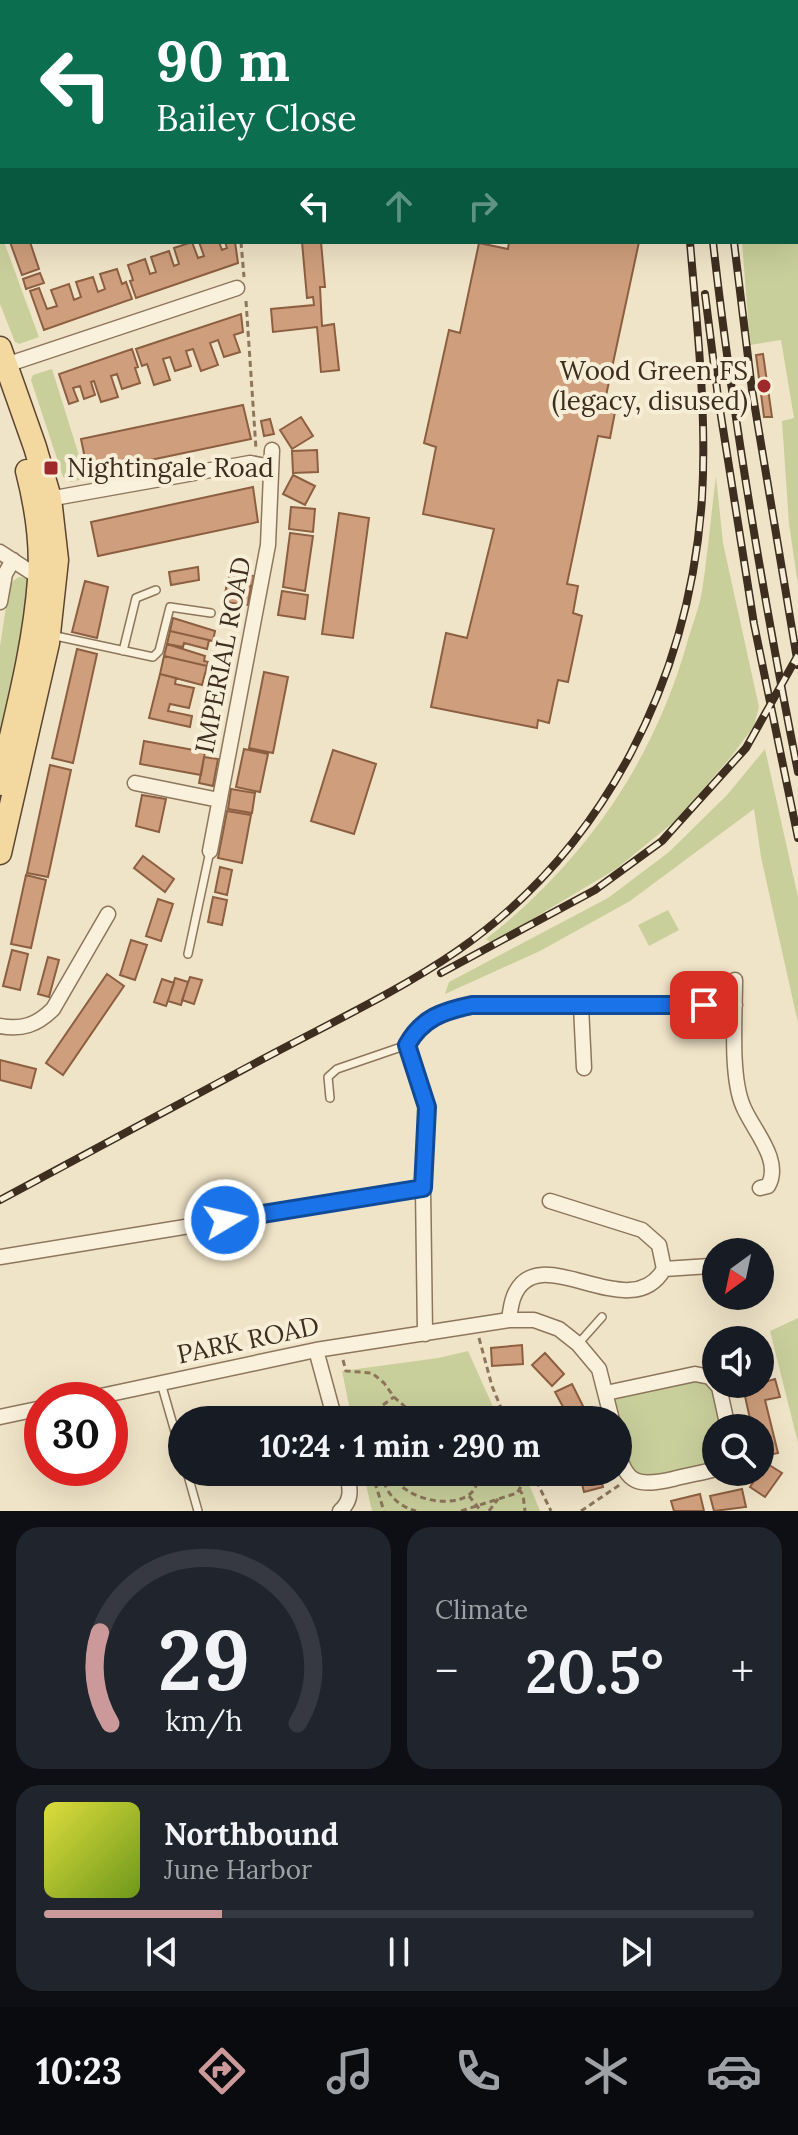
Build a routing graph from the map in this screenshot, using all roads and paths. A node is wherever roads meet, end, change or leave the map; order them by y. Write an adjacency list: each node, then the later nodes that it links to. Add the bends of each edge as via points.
1 (241, 244): 2 (path)
2 (241, 287): 4 (street)
3 (246, 301): 6 (path)
4 (2, 366): 7 (main road, via 35,447)
5 (272, 450): 6 (street, IMPERIAL ROAD)
6 (264, 466): 7 (street, via 250,463); 18 (street, IMPERIAL ROAD, via 268,545)
7 (42, 500): 10 (main road, via 56,537)
8 (0, 552): 9 (street)
9 (13, 560): 10 (street); 12 (street)
10 (47, 582): 14 (main road)
11 (156, 590): 15 (lane, via 136,598)
12 (0, 602)
13 (211, 613): 15 (lane, via 170,607 157,655)
14 (41, 632): 15 (lane); 17 (main road); 19 (main road)
15 (123, 651)
16 (135, 783): 18 (street)
17 (0, 784)
18 (219, 800): 20 (street, IMPERIAL ROAD)
19 (2, 836)
20 (210, 851): 22 (lane)
21 (108, 914): 26 (street, via 53,1009 29,1026)
22 (188, 954)
23 (735, 980): 24 (street)
24 (735, 1005): 25 (street); 31 (street, via 738,1093 772,1170 768,1186)
25 (581, 1006): 27 (street, via 472,1005 445,1010 420,1026); 28 (street)
26 (0, 1026)
27 (407, 1045): 29 (lane, via 337,1069 328,1077); 30 (street, via 427,1107)
28 (584, 1068)
29 (330, 1098)
30 (423, 1188): 33 (street); 39 (street)
31 (760, 1188)
32 (550, 1201): 35 (street, via 642,1230 659,1245)
33 (0, 1257)
34 (702, 1267): 35 (street)
35 (664, 1269): 37 (street, via 650,1286 628,1292 570,1277 531,1277 514,1294)
36 (602, 1317): 40 (lane)
37 (509, 1320): 38 (street, PARK ROAD); 40 (street, PARK ROAD, via 534,1320 559,1329)
38 (476, 1327): 39 (street, PARK ROAD); 50 (path)
39 (425, 1334): 41 (street, PARK ROAD)
40 (578, 1344): 45 (street, via 599,1369)
41 (339, 1346): 42 (street, PARK ROAD); 46 (path, via 346,1371 372,1373)
42 (316, 1350): 43 (street, PARK ROAD); 47 (street)
43 (161, 1383): 44 (street, PARK ROAD); 52 (lane)
44 (128, 1390)
45 (606, 1393): 51 (street); 54 (street, via 695,1374 710,1377 719,1387)
46 (394, 1397): 48 (path); 49 (path)
47 (331, 1406)
48 (381, 1406)
49 (404, 1406)
50 (500, 1406)
51 (609, 1406)
52 (168, 1407)
53 (24, 1412): 55 (street)
54 (725, 1414)
55 (0, 1417)
56 (702, 1472): 57 (street, via 646,1485)
57 (632, 1478)
58 (191, 1486): 72 (lane)
59 (350, 1486): 71 (street)
60 (376, 1486): 73 (path)
61 (385, 1486): 74 (path)
62 (397, 1486): 68 (path, via 420,1503 434,1506)
63 (477, 1486): 68 (path)
64 (521, 1486): 67 (path)
65 (538, 1486): 79 (path)
66 (617, 1486): 80 (path)
67 (519, 1489): 70 (path); 78 (path)
68 (469, 1496): 70 (path)
69 (498, 1499): 77 (path)
70 (476, 1505): 75 (path); 76 (path)
71 (347, 1509)
72 (198, 1511)
73 (384, 1511)
74 (416, 1511)
75 (467, 1511)
76 (481, 1511)
77 (489, 1511)
78 (525, 1511)
79 (551, 1511)
80 (581, 1511)

